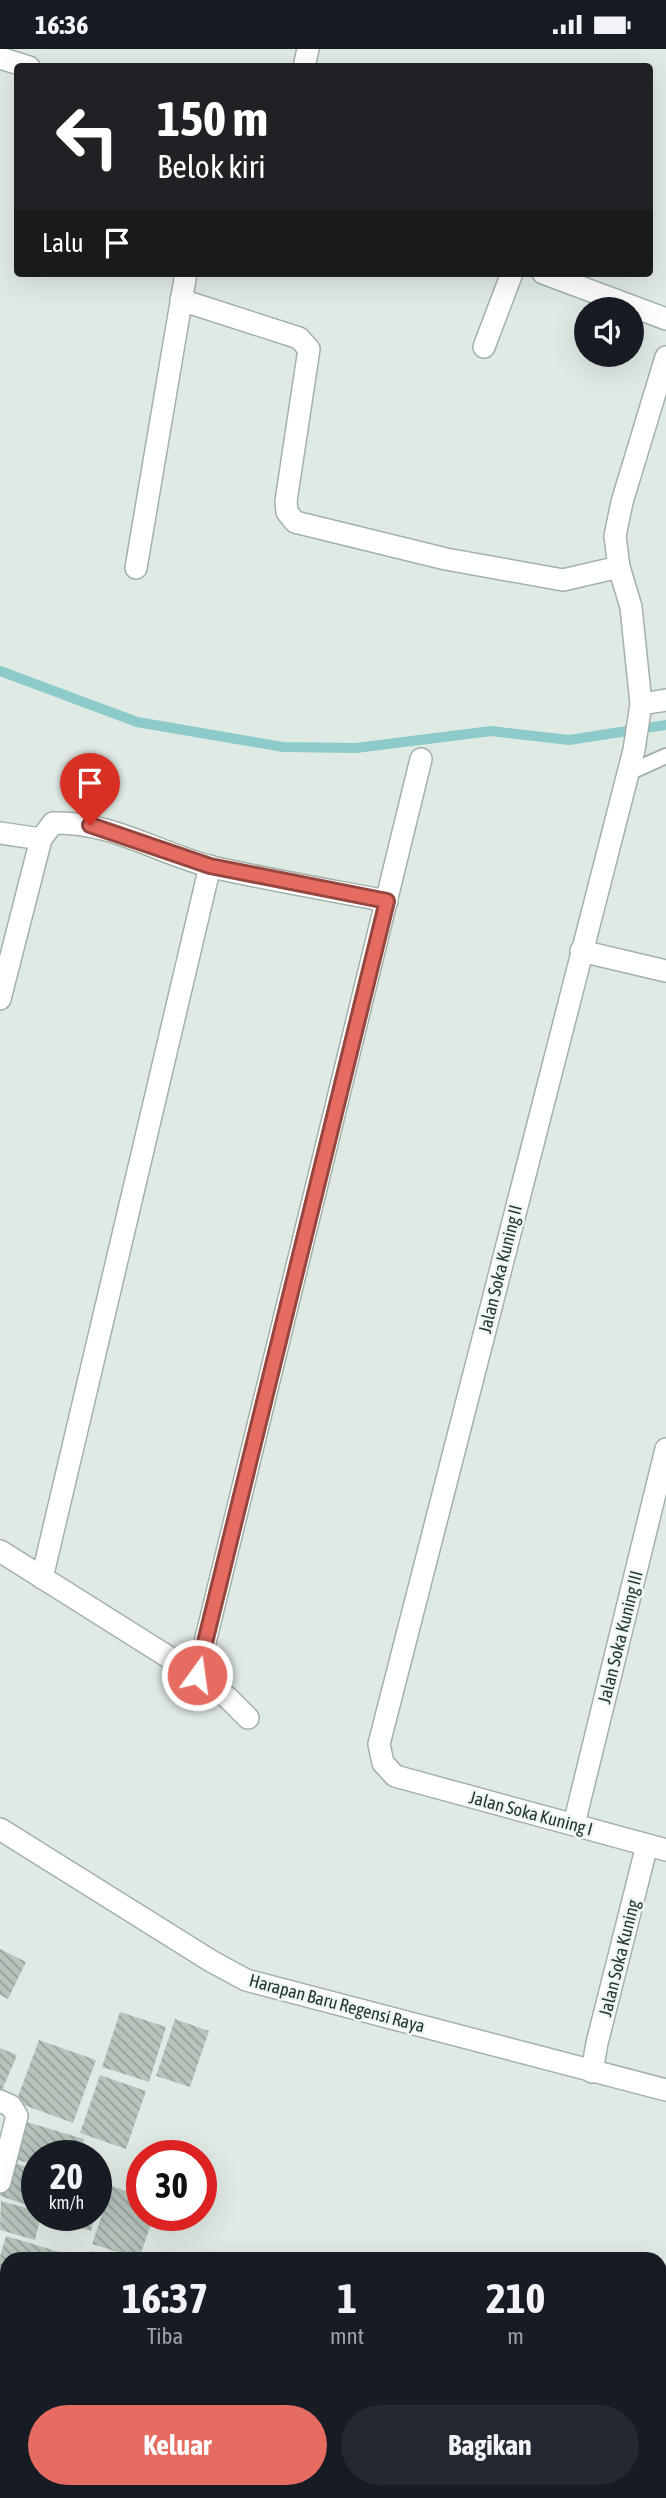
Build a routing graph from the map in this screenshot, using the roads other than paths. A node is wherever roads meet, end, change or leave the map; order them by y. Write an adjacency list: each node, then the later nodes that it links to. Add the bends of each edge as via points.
1 (185, 277): 4 (street)
2 (510, 277): 6 (street)
3 (554, 277): 5 (street)
4 (181, 300): 8 (street, via 299,338 309,349 286,501 295,522 446,559 563,580); 9 (street)
5 (666, 319)
6 (484, 347)
7 (666, 357): 8 (street, Jalan Soka Kuning II, via 622,502 615,536)
8 (619, 567): 11 (street, Jalan Soka Kuning II, via 631,607)
9 (135, 568)
10 (666, 700): 11 (street)
11 (640, 711): 13 (street, Jalan Soka Kuning II)
12 (666, 756): 13 (lane)
13 (630, 758): 19 (street, Jalan Soka Kuning II)
14 (421, 759): 18 (street)
15 (0, 834): 16 (street)
16 (41, 839): 17 (street, via 53,823 76,822); 21 (street)
17 (210, 866): 18 (street); 24 (street)
18 (387, 901): 25 (street)
19 (581, 951): 20 (street); 27 (street, Jalan Soka Kuning II, via 379,1744 383,1763)
20 (666, 971)
21 (0, 999)
22 (666, 1449): 28 (street, Jalan Soka Kuning III)
23 (0, 1551): 24 (street)
24 (42, 1578): 25 (street)
25 (197, 1675): 26 (street)
26 (248, 1718)
27 (395, 1776): 28 (street, Jalan Soka Kuning I)
28 (574, 1824): 30 (street, Jalan Soka Kuning I)
29 (0, 1829): 31 (street, Harapan Baru Regensi Raya, via 246,1979)
30 (657, 1847): 31 (street, Jalan Soka Kuning)
31 (592, 2072): 32 (street, Harapan Baru Regensi Raya)
32 (666, 2090)
33 (0, 2101): 34 (street, via 11,2106 17,2116)
34 (0, 2182)

